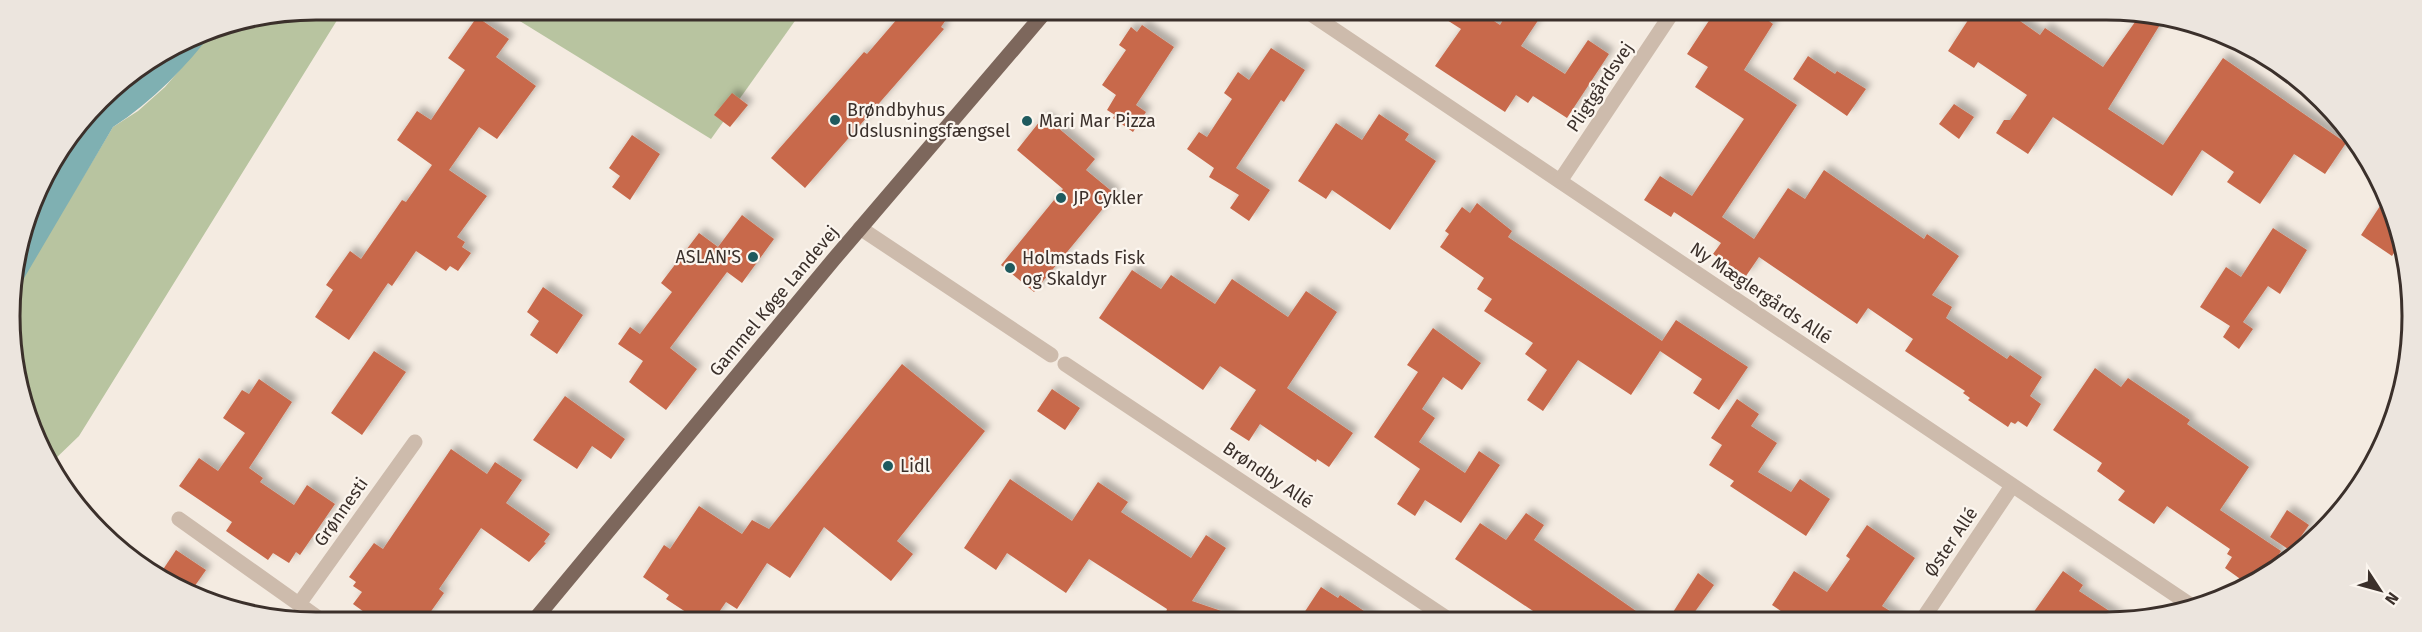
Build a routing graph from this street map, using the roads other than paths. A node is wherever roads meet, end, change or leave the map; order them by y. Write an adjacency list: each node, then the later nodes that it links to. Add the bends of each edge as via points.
1 (1038, 20): 5 (main road, Gammel Køge Landevej)
2 (1320, 20): 4 (street, Ny Mæglergårds Allé)
3 (1667, 20): 4 (street, Pligtgårdsvej)
4 (1560, 182): 9 (street, Ny Mæglergårds Allé)
5 (860, 228): 6 (street); 14 (main road, Gammel Køge Landevej)
6 (1051, 355)
7 (1065, 364): 15 (street, Brøndby Allé)
8 (415, 442): 12 (street, Grønnesti)
9 (2012, 486): 11 (street, Ny Mæglergårds Allé); 16 (street, Øster Allé)
10 (179, 519): 12 (street)
11 (2185, 601)
12 (299, 604): 13 (street)
13 (309, 612)
14 (541, 612)
15 (1437, 612)
16 (1927, 612)

